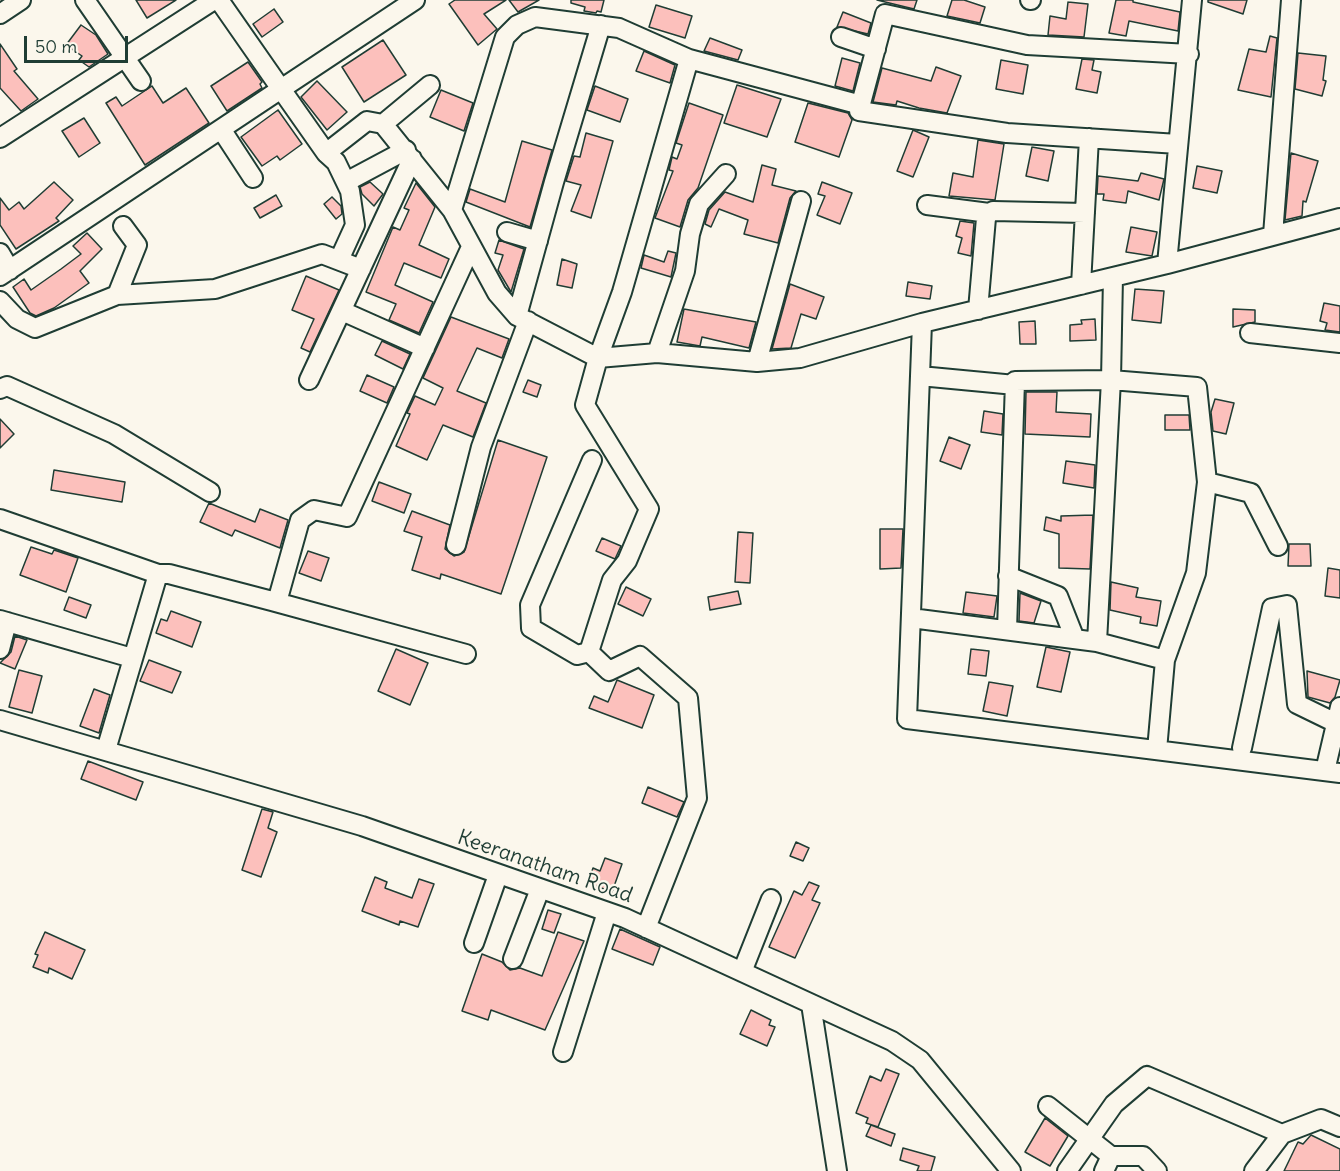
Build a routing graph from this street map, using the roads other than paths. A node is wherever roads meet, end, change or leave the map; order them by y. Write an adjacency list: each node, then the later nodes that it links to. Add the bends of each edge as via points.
1 (21, 0): 8 (street)
2 (85, 0): 14 (street)
3 (214, 0): 14 (street)
4 (219, 0): 17 (street)
5 (415, 0): 17 (street)
6 (1192, 0): 12 (street)
7 (1291, 0): 37 (street)
8 (0, 14)
9 (601, 25): 13 (street, via 637,35); 31 (street, via 535,17 517,25 505,37); 38 (street)
10 (841, 37): 11 (street)
11 (876, 49): 12 (street, via 885,14 1028,45); 18 (street)
12 (1189, 54): 23 (street)
13 (689, 59): 18 (street); 57 (street, via 622,292)
14 (125, 60): 15 (street); 21 (street)
15 (141, 81)
16 (430, 85): 19 (street)
17 (281, 89): 20 (street); 24 (street)
18 (861, 105): 22 (street, via 859,111 1007,133)
19 (383, 124): 24 (street, via 367,122); 25 (street)
20 (220, 129): 27 (street); 44 (street)
21 (0, 138)
22 (1089, 138): 23 (street); 33 (street)
23 (1178, 144): 42 (street)
24 (326, 153): 28 (street, via 336,162)
25 (409, 155): 28 (street); 31 (street); 43 (street)
26 (726, 174): 56 (street, via 699,204 685,271)
27 (253, 178)
28 (346, 182): 41 (street, via 355,225)
29 (801, 201): 58 (street)
30 (927, 205): 32 (street)
31 (452, 210): 39 (street)
32 (989, 213): 33 (street); 49 (street)
33 (1085, 213): 46 (street)
34 (1340, 218): 37 (street)
35 (123, 226): 47 (street, via 137,245)
36 (507, 232): 38 (street)
37 (1273, 235): 42 (street)
38 (538, 242): 51 (street)
39 (471, 247): 51 (street, via 497,292); 55 (street)
40 (0, 253): 44 (street)
41 (339, 260): 43 (street); 47 (street, via 322,254 215,289)
42 (1167, 264): 45 (street)
43 (361, 268): 50 (street)
44 (5, 273)
45 (1113, 277): 46 (street); 61 (street)
46 (1081, 285): 49 (street)
47 (117, 295): 48 (street, via 35,328 17,319)
48 (0, 301)
49 (978, 310): 52 (street)
50 (342, 311): 55 (street); 60 (street)
51 (523, 319): 57 (street); 68 (street, via 481,447)
52 (922, 322): 58 (street, via 800,358); 59 (street)
53 (1250, 333): 54 (street)
54 (1340, 343)
55 (424, 348): 72 (street, via 347,517 314,510 300,520)
56 (657, 353): 57 (street); 58 (street)
57 (598, 358): 79 (street, via 585,405 650,509 627,561 612,580)
58 (757, 362)
59 (920, 375): 62 (street); 73 (street)
60 (309, 380)
61 (1111, 380): 62 (street, via 1015,381); 65 (street, via 1197,387); 77 (street)
62 (1015, 385): 71 (street)
63 (0, 389): 66 (street, via 7,386 114,434)
64 (592, 460): 79 (street, via 530,605 531,628 577,655)
65 (1207, 482): 69 (street, via 1251,493); 82 (street, via 1196,573)
66 (210, 492)
67 (0, 519): 70 (street)
68 (456, 545)
69 (1278, 546)
70 (158, 574): 72 (street); 81 (street)
71 (1008, 576): 75 (street); 76 (street, via 1058,596)
72 (277, 602): 80 (street)
73 (911, 618): 75 (street); 87 (street, via 906,719)
74 (4, 621): 78 (street); 81 (street)
75 (1007, 630): 76 (street)
76 (1075, 639): 77 (street)
77 (1097, 642): 82 (street)
78 (0, 649)
79 (590, 652): 93 (street, via 609,671 640,656 688,698 697,798)
80 (466, 654)
81 (132, 658): 86 (street)
82 (1165, 660): 87 (street)
83 (1338, 715): 85 (street, via 1297,704 1287,605 1272,608); 88 (street)
84 (0, 720): 86 (street, Keeranatham Road)
85 (1242, 748)
86 (106, 750): 89 (street, Keeranatham Road, via 362,826)
87 (1157, 750): 88 (street)
88 (1332, 772)
89 (498, 875): 90 (street, Keeranatham Road); 94 (street)
90 (540, 889): 92 (street, Keeranatham Road); 95 (street)
91 (771, 899): 96 (street)
92 (607, 912): 93 (street, Keeranatham Road); 98 (street)
93 (646, 928): 96 (street, Keeranatham Road)
94 (474, 943)
95 (513, 959)
96 (741, 972): 97 (street, Keeranatham Road)
97 (811, 1004): 104 (street); 105 (street, Keeranatham Road, via 892,1041 920,1060)
98 (563, 1052)
99 (1048, 1106): 102 (street)
100 (1340, 1127): 101 (street, via 1321,1119)
101 (1282, 1134): 102 (street, via 1147,1076 1114,1104); 108 (street)
102 (1090, 1138): 103 (street); 106 (street)
103 (1108, 1164): 107 (street, via 1143,1156)
104 (837, 1171)
105 (1011, 1171)
106 (1067, 1171)
107 (1157, 1171)
108 (1254, 1171)

